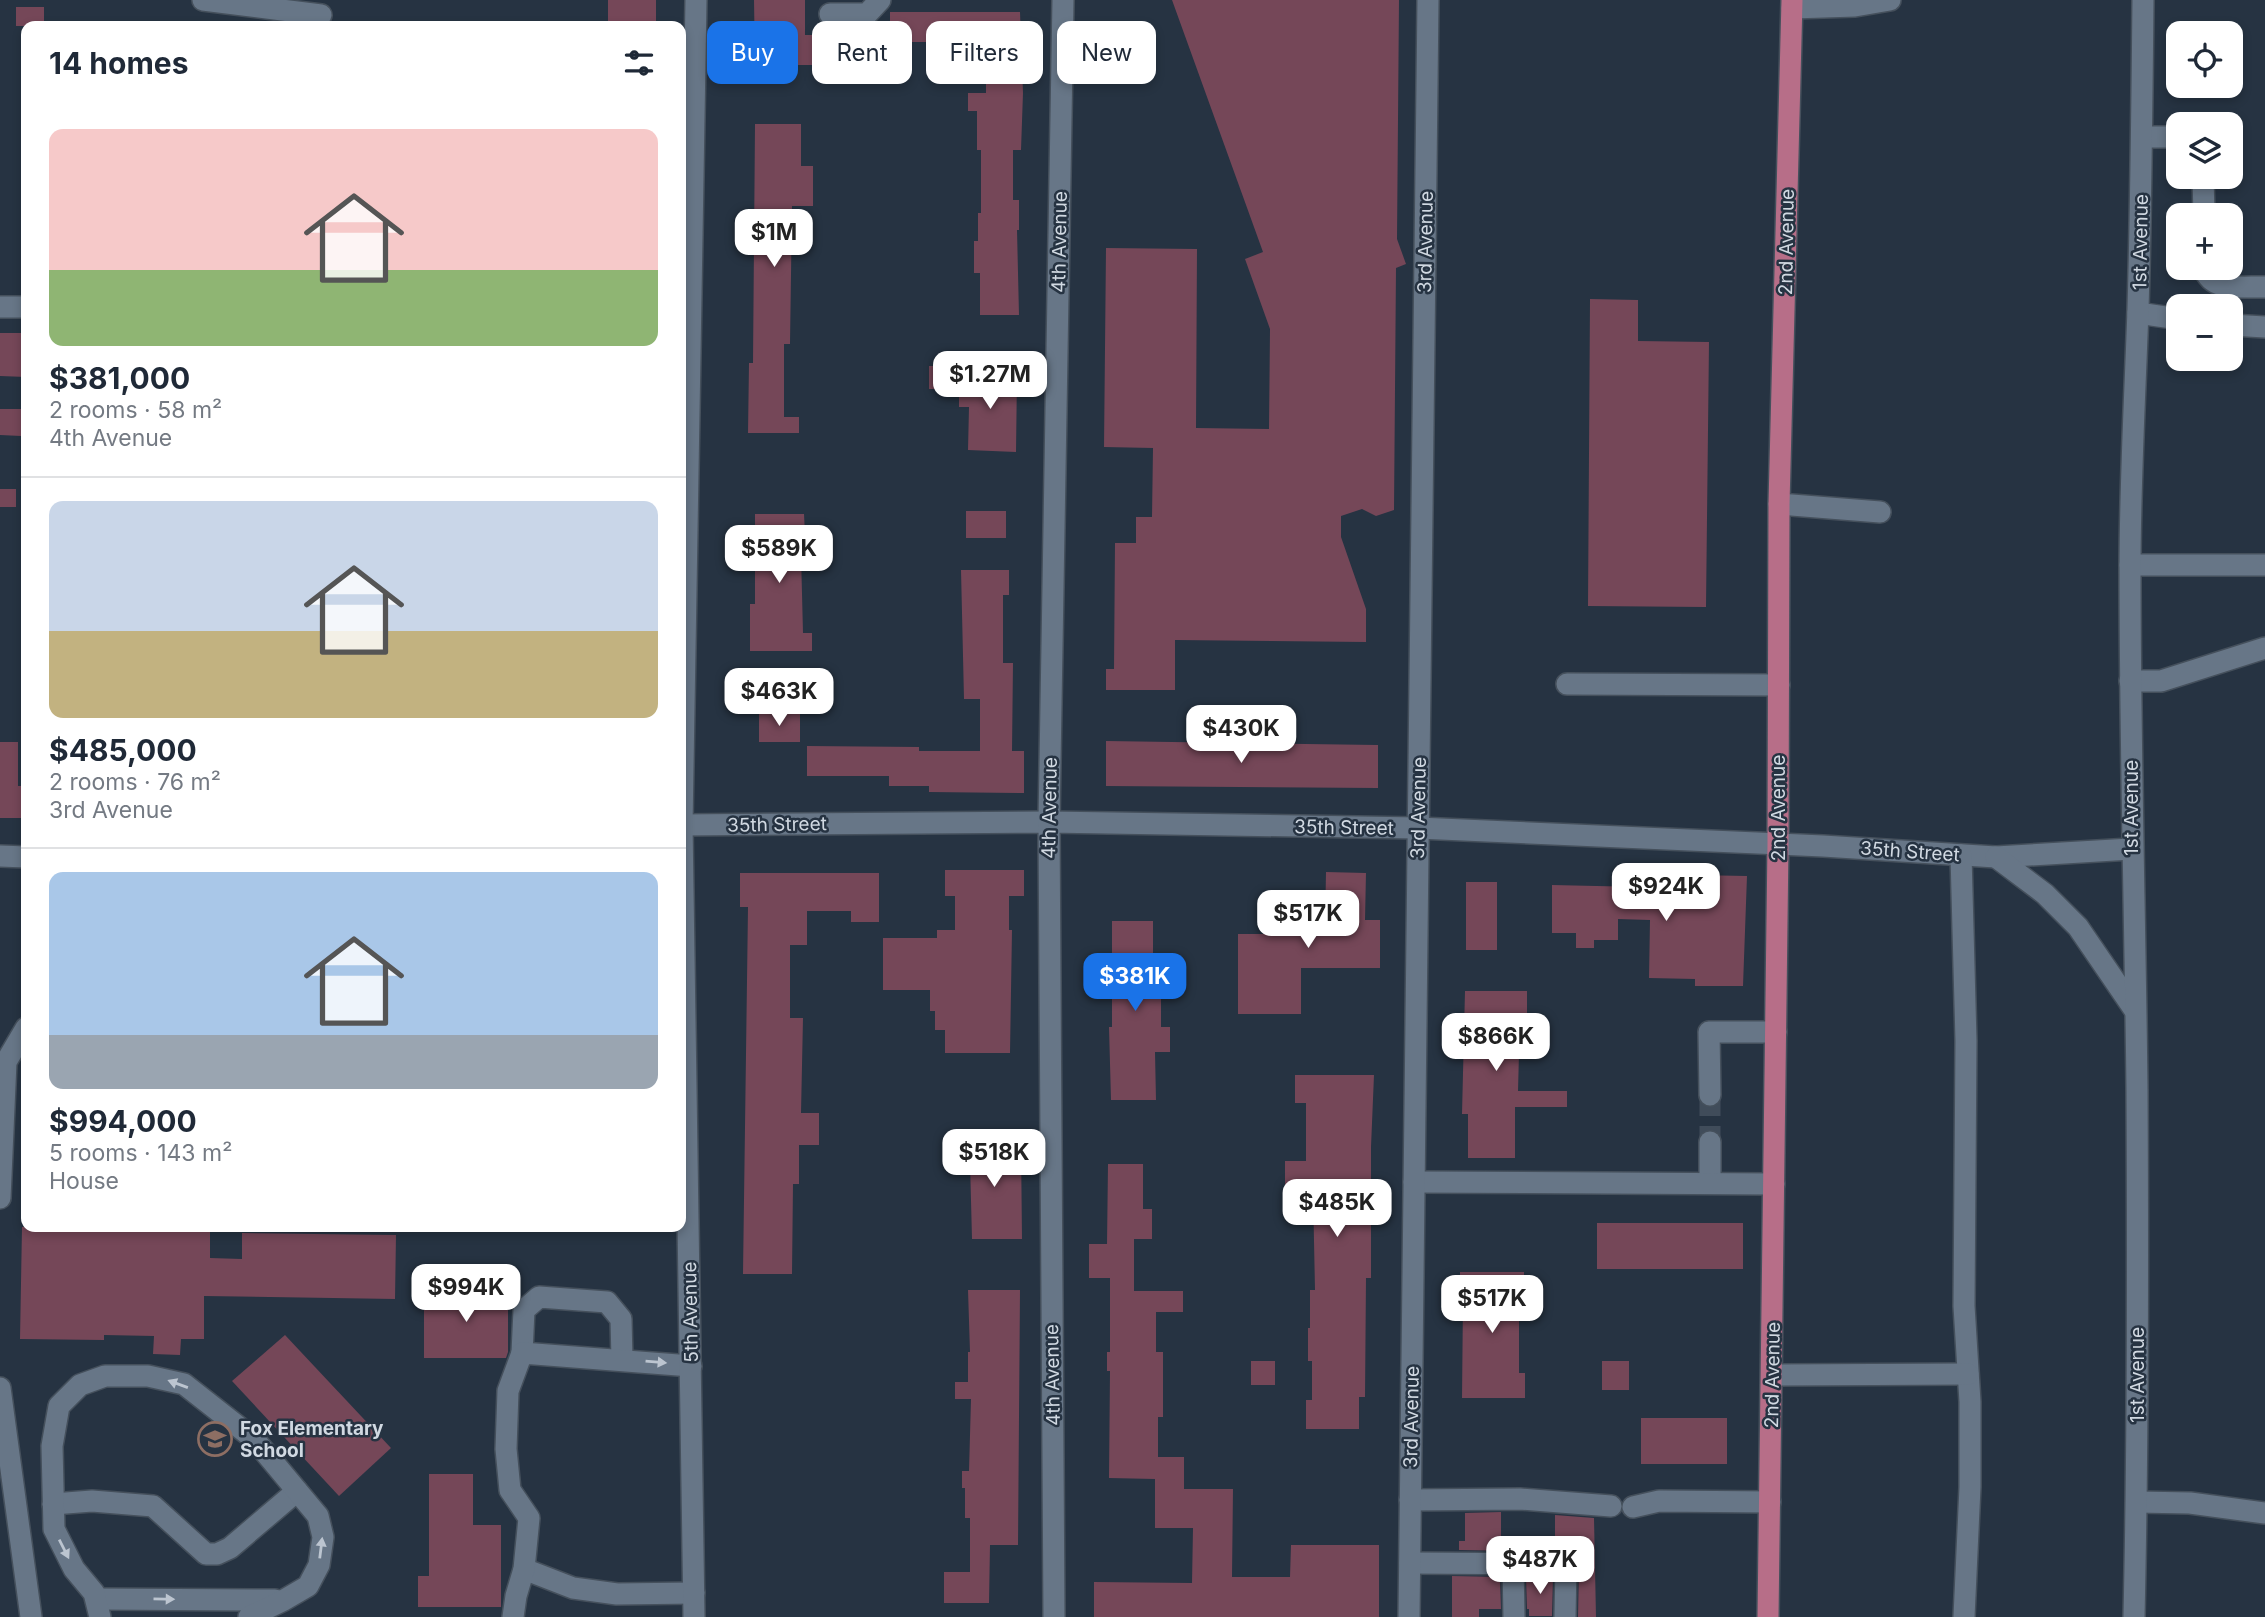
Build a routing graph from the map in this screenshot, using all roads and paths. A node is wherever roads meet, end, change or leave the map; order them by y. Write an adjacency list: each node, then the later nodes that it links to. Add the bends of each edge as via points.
1 (203, 0): 9 (street)
2 (696, 0): 21 (street, 5th Avenue)
3 (880, 0): 10 (street, via 867,14)
4 (1063, 0): 30 (street, 4th Avenue)
5 (1428, 0): 32 (street, 3rd Avenue)
6 (2143, 0): 11 (street, 1st Avenue)
7 (1883, 1): 8 (street, via 1855,6)
8 (1792, 4): 22 (main road, 2nd Avenue)
9 (322, 14)
10 (830, 14)
11 (2142, 137): 12 (street); 17 (street, 1st Avenue)
12 (2166, 137)
13 (2209, 280): 14 (street, via 2220,286)
14 (2265, 287)
15 (0, 307): 16 (street)
16 (21, 307)
17 (2138, 313): 18 (street); 24 (street, 1st Avenue)
18 (2166, 317)
19 (2243, 326): 20 (street)
20 (2265, 327)
21 (686, 442)
22 (1779, 504): 23 (street); 29 (main road, 2nd Avenue)
23 (1880, 512)
24 (2130, 565): 25 (street); 27 (street, 1st Avenue)
25 (2265, 565)
26 (2265, 648): 27 (street, via 2161,681)
27 (2130, 681): 34 (street, 1st Avenue)
28 (1567, 684): 29 (street)
29 (1779, 685): 33 (main road, 2nd Avenue)
30 (1049, 822): 31 (street, 35th Street); 32 (street, 35th Street); 73 (street, 4th Avenue)
31 (686, 825)
32 (1418, 828): 33 (street, 35th Street); 45 (street, 3rd Avenue)
33 (1778, 844): 35 (street, 35th Street); 40 (main road, 2nd Avenue)
34 (2131, 849): 38 (street, 35th Street); 39 (street, 1st Avenue)
35 (1961, 855): 38 (street, 35th Street); 52 (street)
36 (0, 856): 37 (street)
37 (21, 857)
38 (1996, 857): 39 (street, via 2045,894 2078,927)
39 (2136, 1011): 58 (street, 1st Avenue)
40 (1776, 1032): 42 (street, via 1709,1032); 47 (main road, 2nd Avenue)
41 (21, 1036): 48 (street, via 6,1062)
42 (1710, 1095)
43 (686, 1096): 51 (street, 5th Avenue)
44 (1710, 1142): 46 (street)
45 (1414, 1182): 46 (street); 56 (street, 3rd Avenue)
46 (1710, 1183): 47 (street)
47 (1774, 1184): 53 (main road, 2nd Avenue)
48 (0, 1198)
49 (522, 1353): 50 (street); 50 (street, via 524,1310 539,1297 607,1302 621,1319); 65 (street, via 508,1391 506,1449 510,1490 529,1518)
50 (622, 1359): 51 (street, one-way to 51)
51 (691, 1366): 66 (street, 5th Avenue)
52 (1968, 1374): 53 (street); 78 (street, via 1970,1488)
53 (1772, 1375): 57 (main road, 2nd Avenue)
54 (0, 1388): 69 (street)
55 (297, 1491): 59 (street, via 217,1554 206,1554 153,1506 92,1501); 59 (street, one-way to 59, via 254,1439 184,1384 148,1376 105,1376 80,1385 59,1406 52,1446); 67 (street, one-way to 55, via 308,1586 319,1565 323,1537 318,1516)
56 (1410, 1500): 60 (street, via 1520,1499); 63 (street, 3rd Avenue)
57 (1770, 1502): 61 (street, via 1659,1501); 77 (main road, 2nd Avenue)
58 (2137, 1502): 62 (street, via 2190,1503); 79 (street, 1st Avenue)
59 (53, 1504): 68 (street, one-way to 68, via 54,1529 74,1569 94,1593)
60 (1611, 1506)
61 (1633, 1507)
62 (2265, 1513)
63 (1410, 1563): 64 (street); 74 (street, 3rd Avenue)
64 (1513, 1564): 75 (street); 76 (street, via 1566,1564)
65 (524, 1569): 66 (street, via 573,1588 617,1594); 71 (street)
66 (694, 1593): 72 (street, 5th Avenue)
67 (285, 1601): 68 (street, one-way to 67); 70 (street)
68 (98, 1608)
69 (31, 1617)
70 (249, 1617)
71 (513, 1617)
72 (694, 1617)
73 (1054, 1617)
74 (1409, 1617)
75 (1514, 1617)
76 (1565, 1617)
77 (1768, 1617)
78 (1964, 1617)
79 (2134, 1617)

